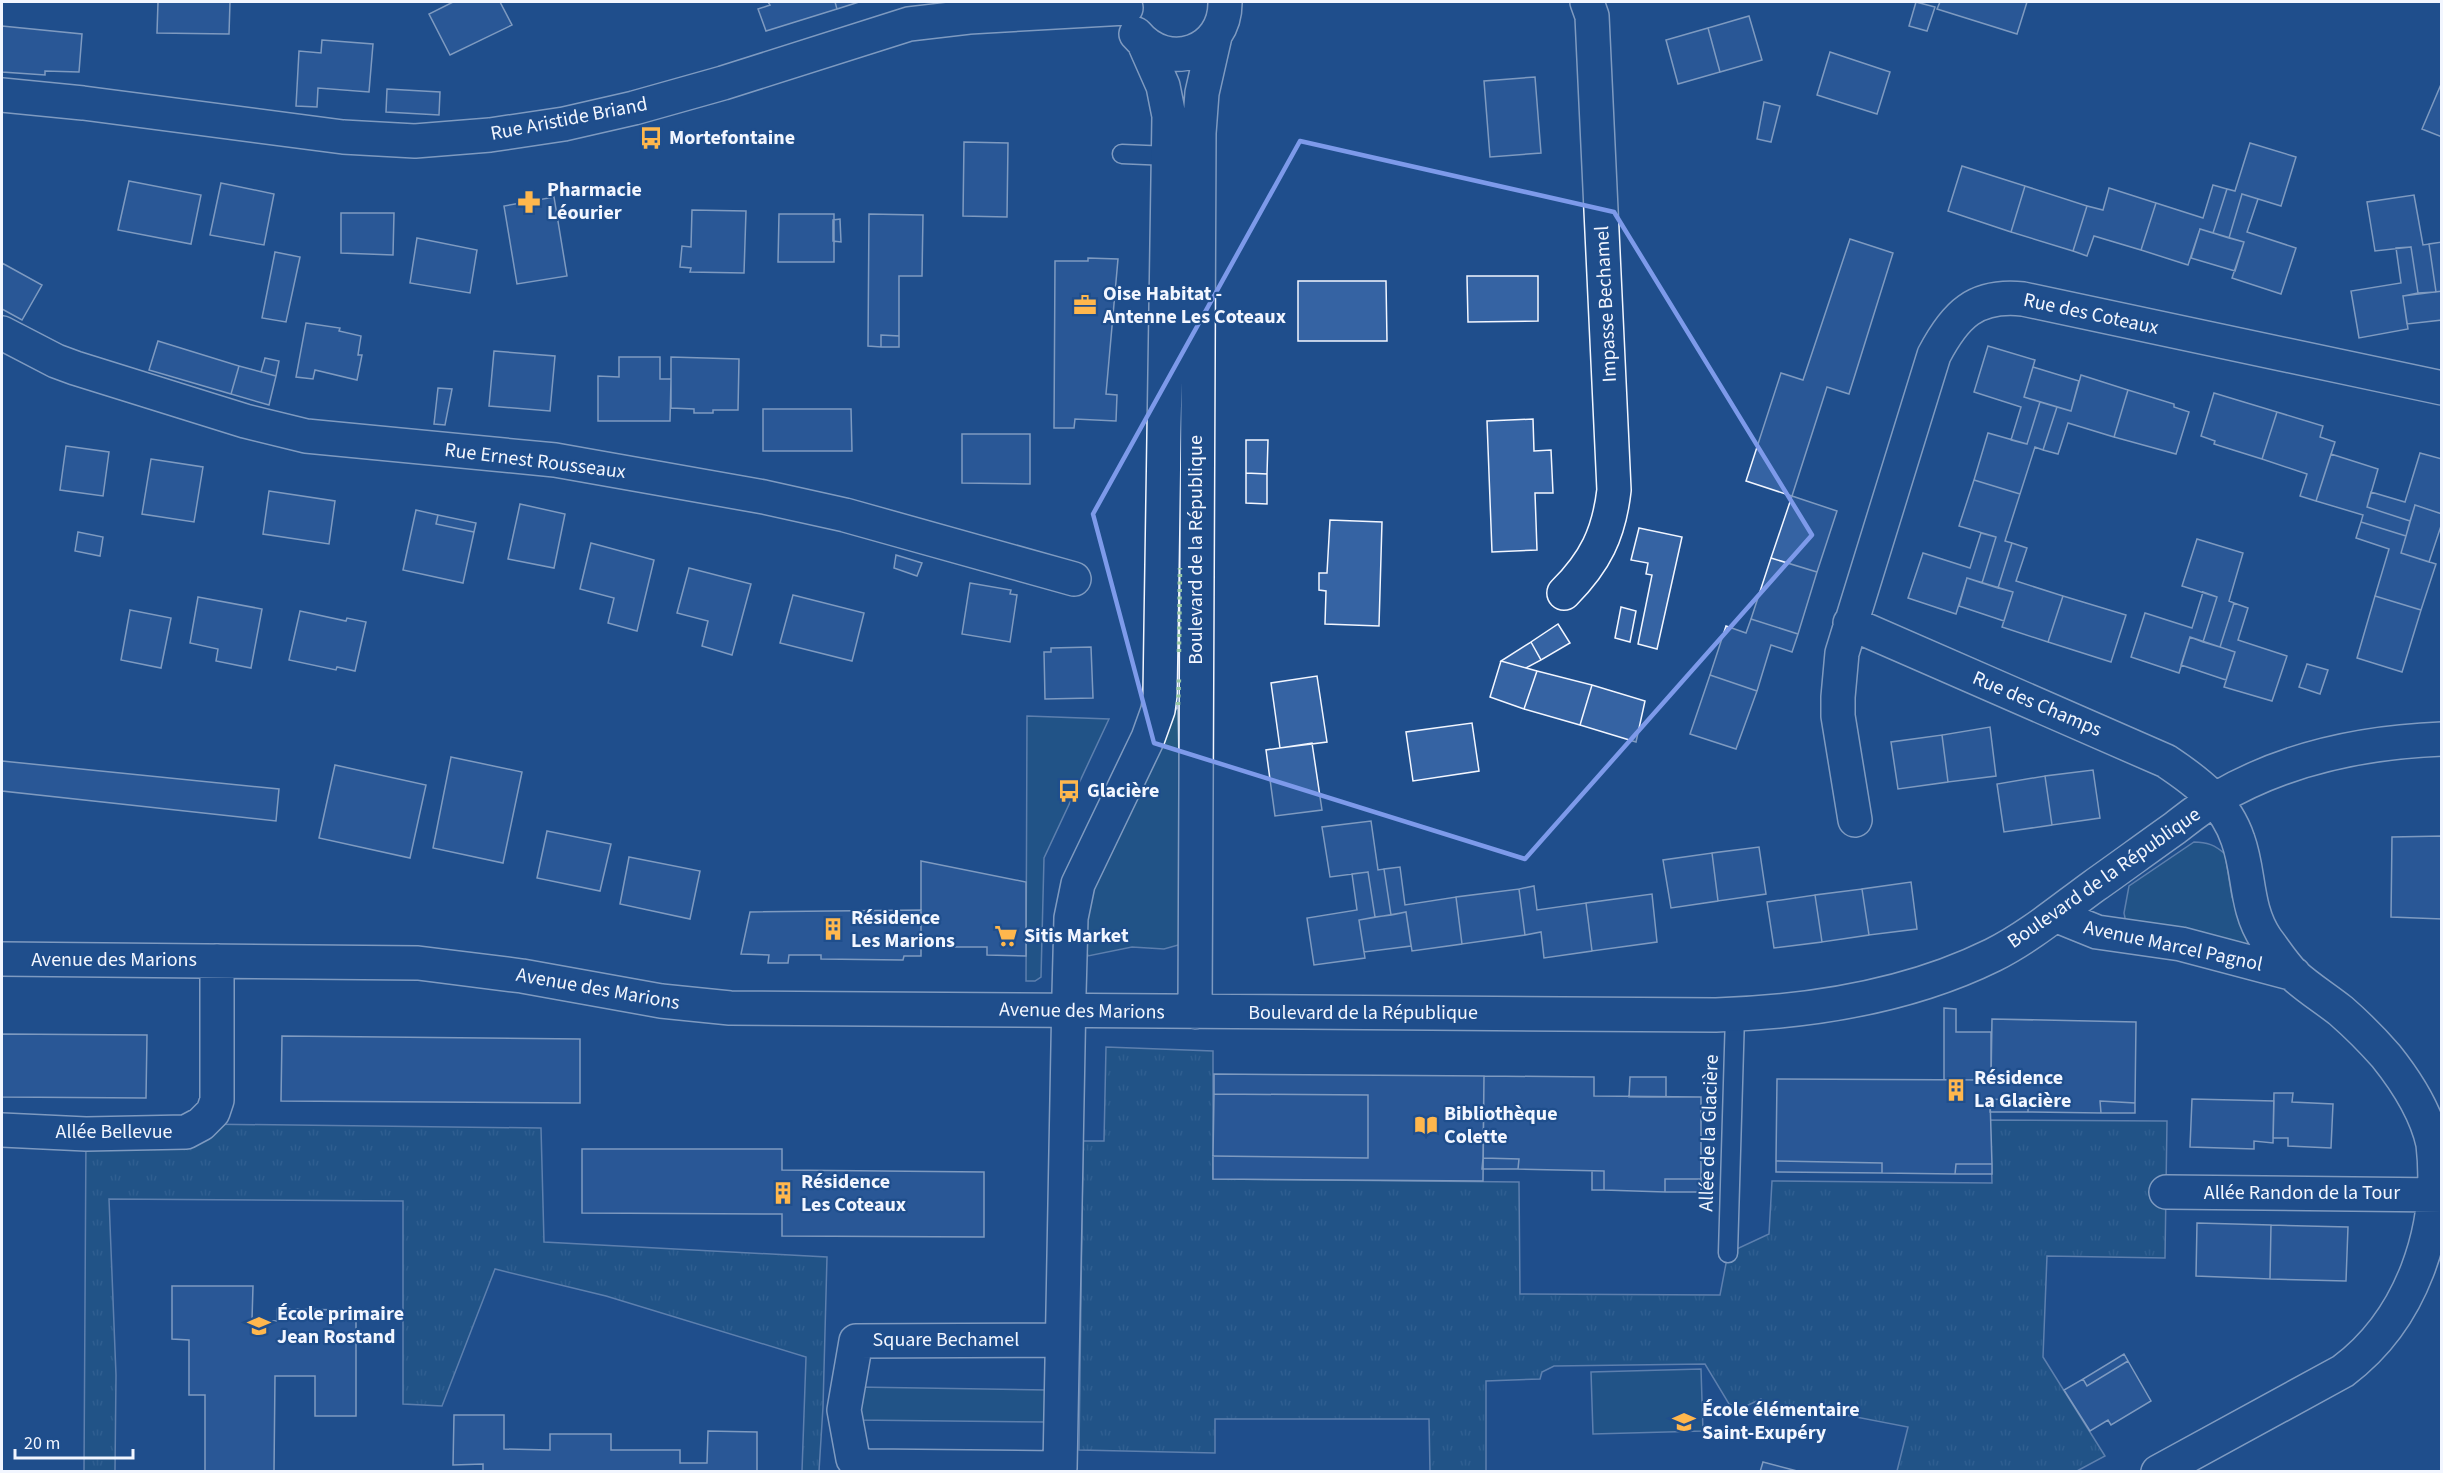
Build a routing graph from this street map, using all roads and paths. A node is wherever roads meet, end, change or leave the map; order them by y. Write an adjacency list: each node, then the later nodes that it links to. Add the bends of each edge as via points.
1 (1225, 2): 4 (street, Boulevard de la République)
2 (1587, 2): 12 (street, Impasse Bechamel, via 1592,16 1614,490 1605,534 1584,573)
3 (1126, 5): 5 (street, Boulevard de la République, via 1130,24); 6 (street, Rue Aristide Briand, via 909,24 634,108 490,135 415,141 343,137)
4 (1215, 36): 5 (street, via 1196,50 1181,54 1157,51); 22 (street, Boulevard de la République, via 1198,133)
5 (1144, 43): 8 (street, Boulevard de la République, via 1166,101)
6 (2, 95)
7 (1122, 154): 8 (lane)
8 (1169, 156): 21 (street, Boulevard de la République, via 1160,695 1148,738 1075,894)
9 (2, 333): 11 (street, Rue Ernest Rousseaux, via 56,362 244,421 306,436 555,460 764,497 845,515)
10 (2442, 388): 13 (street, Rue des Coteaux, via 2023,299 1987,300 1959,317 1934,356)
11 (1074, 579)
12 (1564, 593)
13 (1850, 623): 15 (street, Rue des Champs, via 2166,760); 16 (street, Rue des Coteaux, via 1842,653 1838,716)
14 (2442, 740): 15 (street, Boulevard de la République, via 2386,744 2325,755 2261,777)
15 (2215, 799): 17 (street, Boulevard de la République); 20 (street, Avenue Marcel Pagnol, via 2238,840 2249,904 2257,924)
16 (1855, 820)
17 (2055, 915): 20 (street, Avenue Marcel Pagnol, via 2097,932 2181,944); 23 (street, Boulevard de la République, via 1994,955 1930,981 1839,1003)
18 (2, 959): 19 (street, Avenue des Marions)
19 (217, 961): 21 (street, Avenue des Marions, via 440,965 661,1001 730,1008); 24 (street, Allée Bellevue, via 217,1100 213,1112 201,1124 186,1132 86,1134)
20 (2294, 975): 26 (street, Avenue Marcel Pagnol, via 2368,1035 2401,1076 2433,1144)
21 (1069, 1010): 22 (street, Avenue des Marions); 28 (street, Square Bechamel)
22 (1195, 1012): 23 (street, Boulevard de la République)
23 (1735, 1015): 27 (lane, Allée de la Glacière)
24 (2, 1130)
25 (2166, 1192): 26 (street, Allée Randon de la Tour)
26 (2439, 1195): 30 (street, Avenue Marcel Pagnol, via 2435,1228 2415,1284 2391,1324 2366,1354 2343,1371)
27 (1728, 1253)
28 (1062, 1340): 29 (street, Square Bechamel, via 1060,1467); 29 (street, Square Bechamel, via 856,1341 844,1410 853,1459 858,1466)
29 (951, 1469)
30 (2158, 1472)

